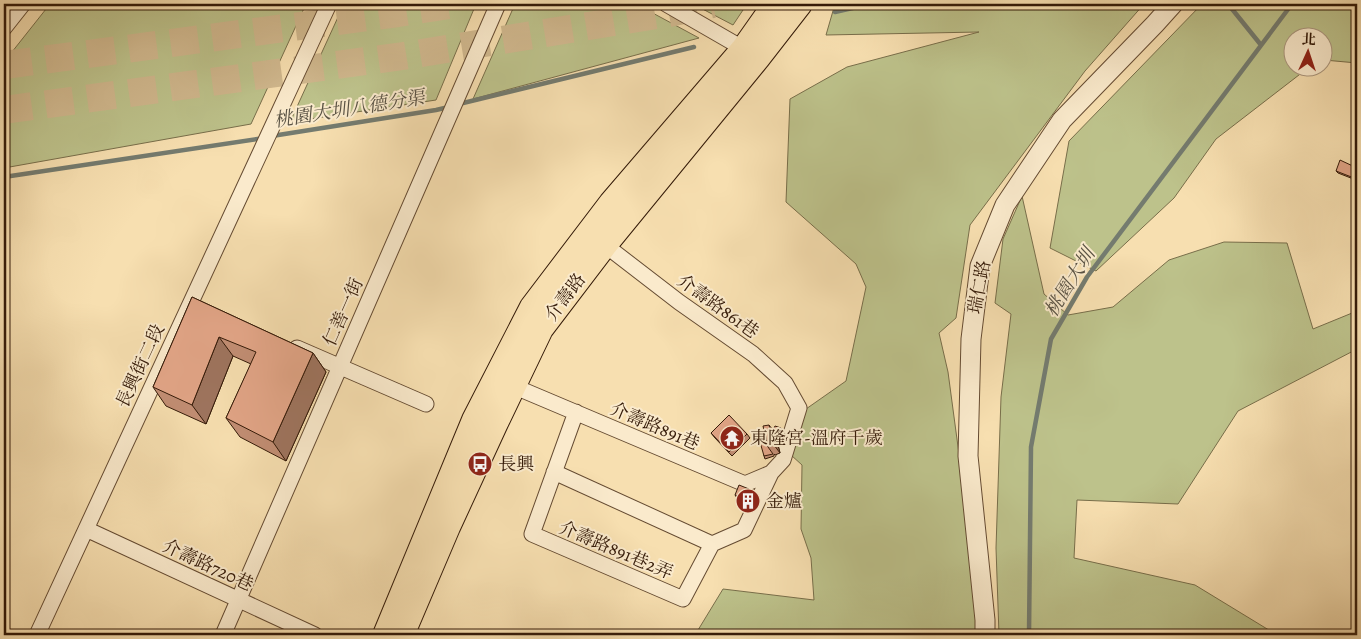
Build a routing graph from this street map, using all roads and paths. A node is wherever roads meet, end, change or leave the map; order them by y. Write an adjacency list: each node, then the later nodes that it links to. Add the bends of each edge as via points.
1 (23, 4): 8 (street)
2 (329, 4): 11 (street, 長興街二段)
3 (498, 4): 14 (street, 仁善一街)
4 (666, 4): 9 (street)
5 (775, 4): 9 (main road, 介壽路)
6 (800, 4): 9 (main road, 介壽路)
7 (1172, 4): 28 (street, 瑞仁路, via 1062,120 1005,205 980,266 970,339 968,456)
8 (4, 28)
9 (751, 53): 10 (main road, 介壽路); 26 (main road, 介壽路, via 611,203 532,307 474,420)
10 (605, 245): 15 (main road, 介壽路, via 541,329); 19 (street, 介壽路861巷, via 753,354 785,383 799,408 782,460)
11 (191, 300): 12 (street); 20 (street, 長興街二段)
12 (209, 308)
13 (287, 344): 14 (street)
14 (340, 367): 16 (street); 22 (street, 仁善一街)
15 (513, 386): 17 (street, 介壽路891巷); 27 (main road, 介壽路)
16 (426, 404)
17 (576, 412): 18 (street); 19 (street, 介壽路891巷, via 745,484)
18 (554, 472): 21 (street); 21 (street, 介壽路891巷2弄, via 532,534 683,599)
19 (770, 473): 21 (street, via 744,530)
20 (86, 530): 22 (street, 介壽路720巷); 23 (street, 長興街二段)
21 (712, 544)
22 (238, 600): 24 (street, 仁善一街); 25 (street, 介壽路720巷)
23 (37, 635)
24 (223, 635)
25 (315, 635)
26 (385, 635)
27 (402, 635)
28 (985, 635)

